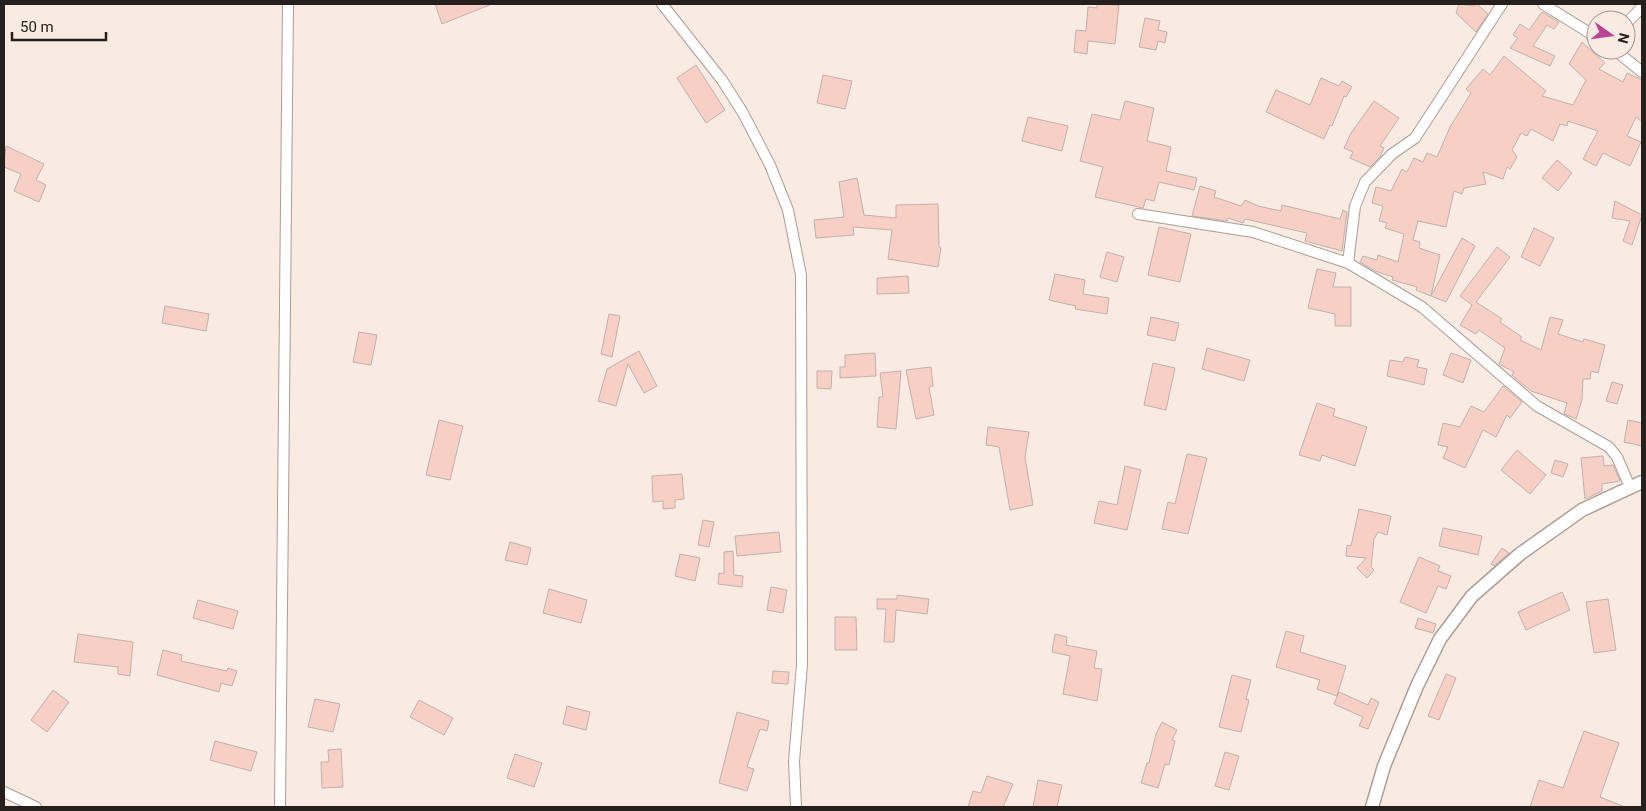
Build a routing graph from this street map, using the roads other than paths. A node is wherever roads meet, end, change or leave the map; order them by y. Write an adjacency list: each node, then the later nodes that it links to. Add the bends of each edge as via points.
1 (288, 4): 13 (street)
2 (662, 4): 14 (street, via 722,80 748,122 788,210 801,274 802,665 794,761)
3 (1502, 4): 9 (street, via 1415,138 1392,154 1365,182 1355,206)
4 (1543, 4): 5 (street)
5 (1586, 31)
6 (1627, 60): 7 (street)
7 (1642, 72)
8 (1138, 214): 9 (street, via 1253,232)
9 (1348, 263): 10 (street, via 1422,307 1537,406 1608,447)
10 (1636, 484): 15 (street, via 1582,510 1520,554 1472,596 1440,639 1417,686 1384,766)
11 (4, 792): 12 (street)
12 (36, 807)
13 (280, 807)
14 (796, 807)
15 (1372, 807)

